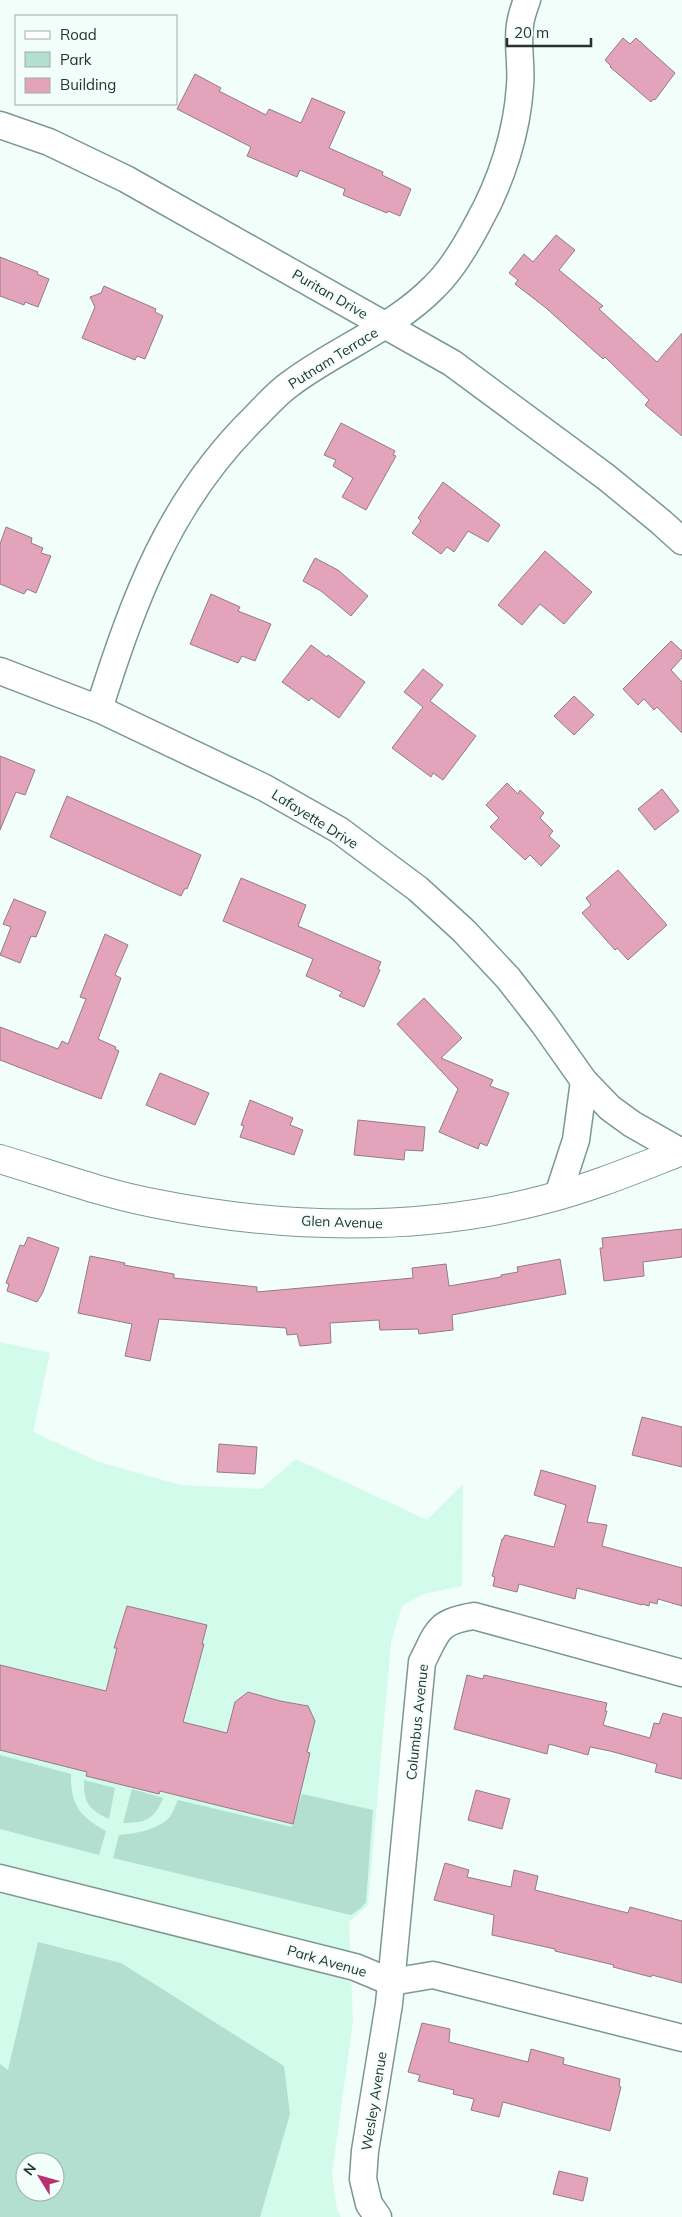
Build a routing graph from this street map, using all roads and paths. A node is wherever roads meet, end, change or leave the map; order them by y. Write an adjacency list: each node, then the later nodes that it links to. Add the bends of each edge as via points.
1 (527, 0): 3 (street, Putnam Terrace, via 520,26 520,85 515,129 483,213 458,256 434,287)
2 (0, 125): 3 (street, Puritan Drive, via 48,142 126,179)
3 (385, 326): 4 (street, Puritan Drive, via 452,363 606,477); 6 (street, Putnam Terrace, via 289,384 234,437 203,477 172,523 146,576)
4 (682, 541)
5 (0, 671): 6 (street, Lafayette Drive)
6 (98, 709): 7 (street, Lafayette Drive, via 273,793 339,830 418,889 508,978)
7 (584, 1081): 8 (street, Lafayette Drive, via 618,1113); 10 (street, via 576,1140)
8 (682, 1151): 10 (street, Glen Avenue)
9 (0, 1159): 10 (street, Glen Avenue, via 152,1203 249,1218 400,1223 460,1217)
10 (558, 1195)
11 (682, 1673): 13 (street, Columbus Avenue, via 474,1616 455,1619 439,1629 422,1662)
12 (0, 1878): 13 (street, Park Avenue, via 355,1967)
13 (391, 1982): 14 (street, via 433,1975); 15 (street, Wesley Avenue, via 363,2178 369,2204)
14 (682, 2038)
15 (378, 2217)

